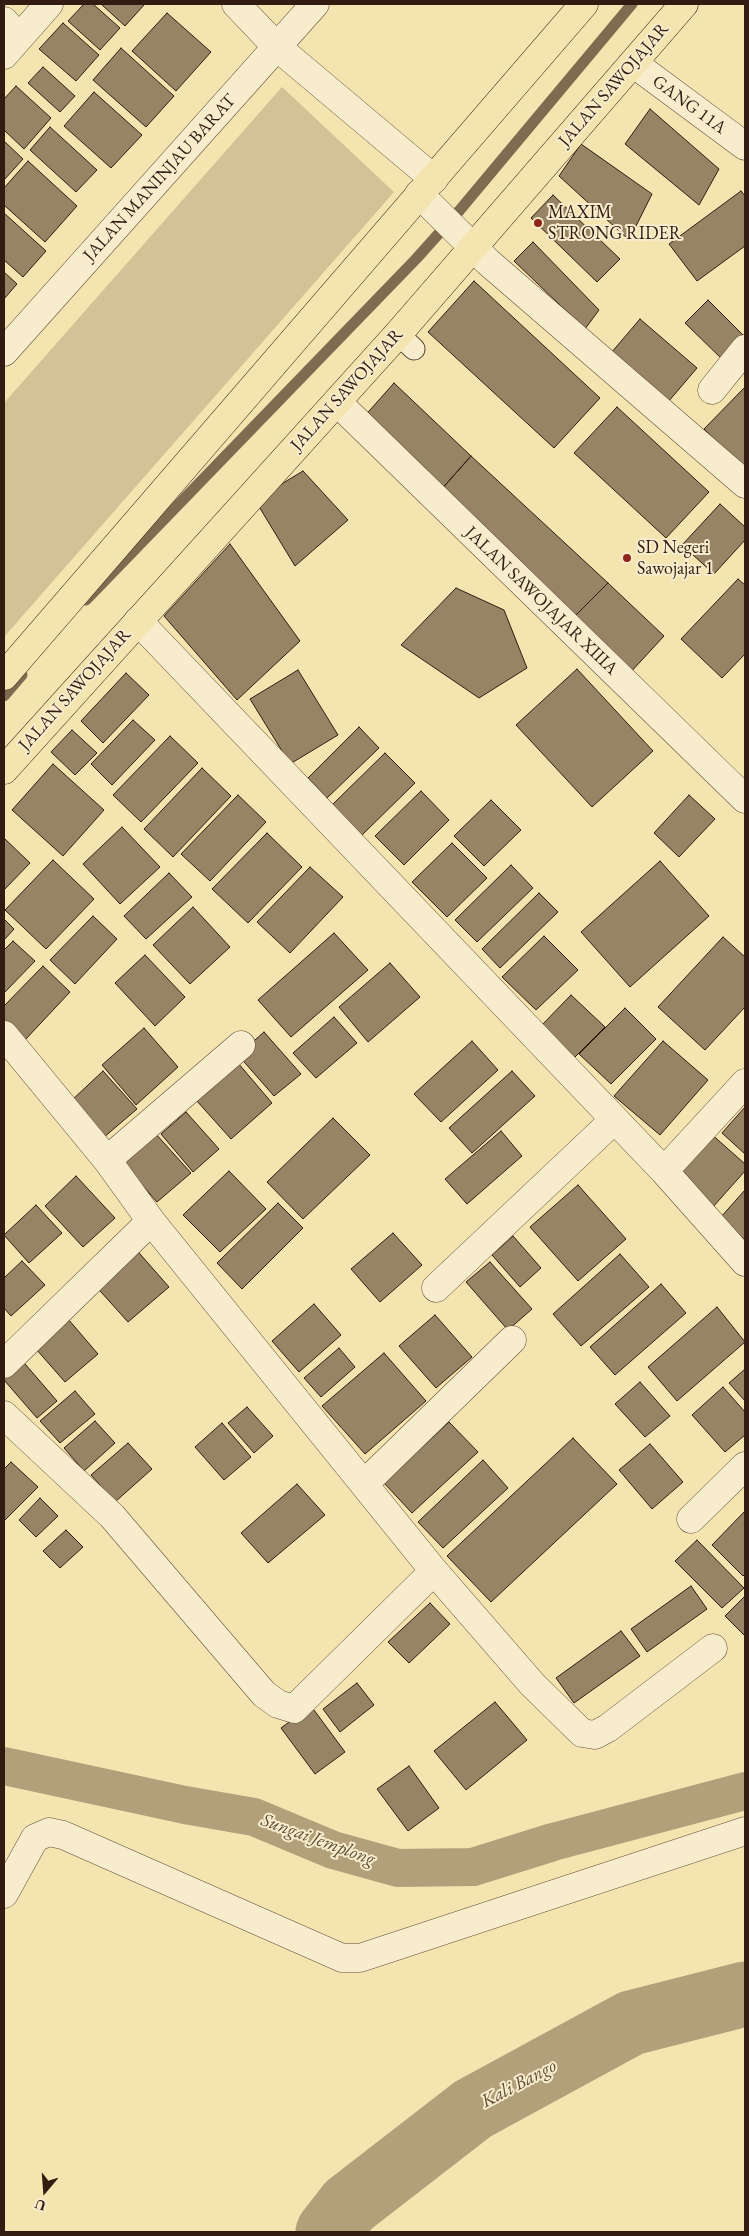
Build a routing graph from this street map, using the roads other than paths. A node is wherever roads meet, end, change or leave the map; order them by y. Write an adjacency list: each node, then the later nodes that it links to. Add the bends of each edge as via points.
1 (49, 4): 6 (street)
2 (236, 4): 7 (street)
3 (315, 4): 7 (street, JALAN MANINJAU BARAT)
4 (584, 4): 10 (main road)
5 (684, 4): 8 (main road, JALAN SAWOJAJAR)
6 (9, 38)
7 (277, 47): 10 (street); 13 (street, JALAN MANINJAU BARAT)
8 (633, 63): 9 (street, GANG 11A); 11 (main road, JALAN SAWOJAJAR)
9 (745, 146)
10 (427, 193): 11 (street); 18 (main road)
11 (466, 240): 15 (main road, JALAN SAWOJAJAR, via 406,342); 16 (street)
12 (745, 348): 14 (street)
13 (4, 352)
14 (712, 390)
15 (337, 402): 17 (main road, JALAN SAWOJAJAR); 20 (street, JALAN SAWOJAJAR XIIIA)
16 (745, 484)
17 (138, 621): 19 (main road, JALAN SAWOJAJAR); 24 (street)
18 (4, 676)
19 (4, 770)
20 (745, 799)
21 (4, 1035): 25 (street)
22 (241, 1045): 25 (street)
23 (745, 1083): 26 (street)
24 (614, 1120): 26 (street); 29 (street)
25 (107, 1160): 27 (street)
26 (664, 1171): 28 (street)
27 (151, 1221): 31 (street); 34 (street)
28 (745, 1262)
29 (436, 1288)
30 (512, 1340): 34 (street)
31 (8, 1351)
32 (4, 1415): 36 (street, via 112,1516 264,1694 278,1704 294,1709)
33 (745, 1466): 35 (street)
34 (364, 1484): 36 (street)
35 (691, 1519)
36 (434, 1571): 37 (street, via 532,1684 582,1733 595,1735 608,1728)
37 (713, 1648)
38 (745, 1831): 39 (street, via 360,1958 342,1958 81,1842 49,1832 35,1838)
39 (4, 1894)

